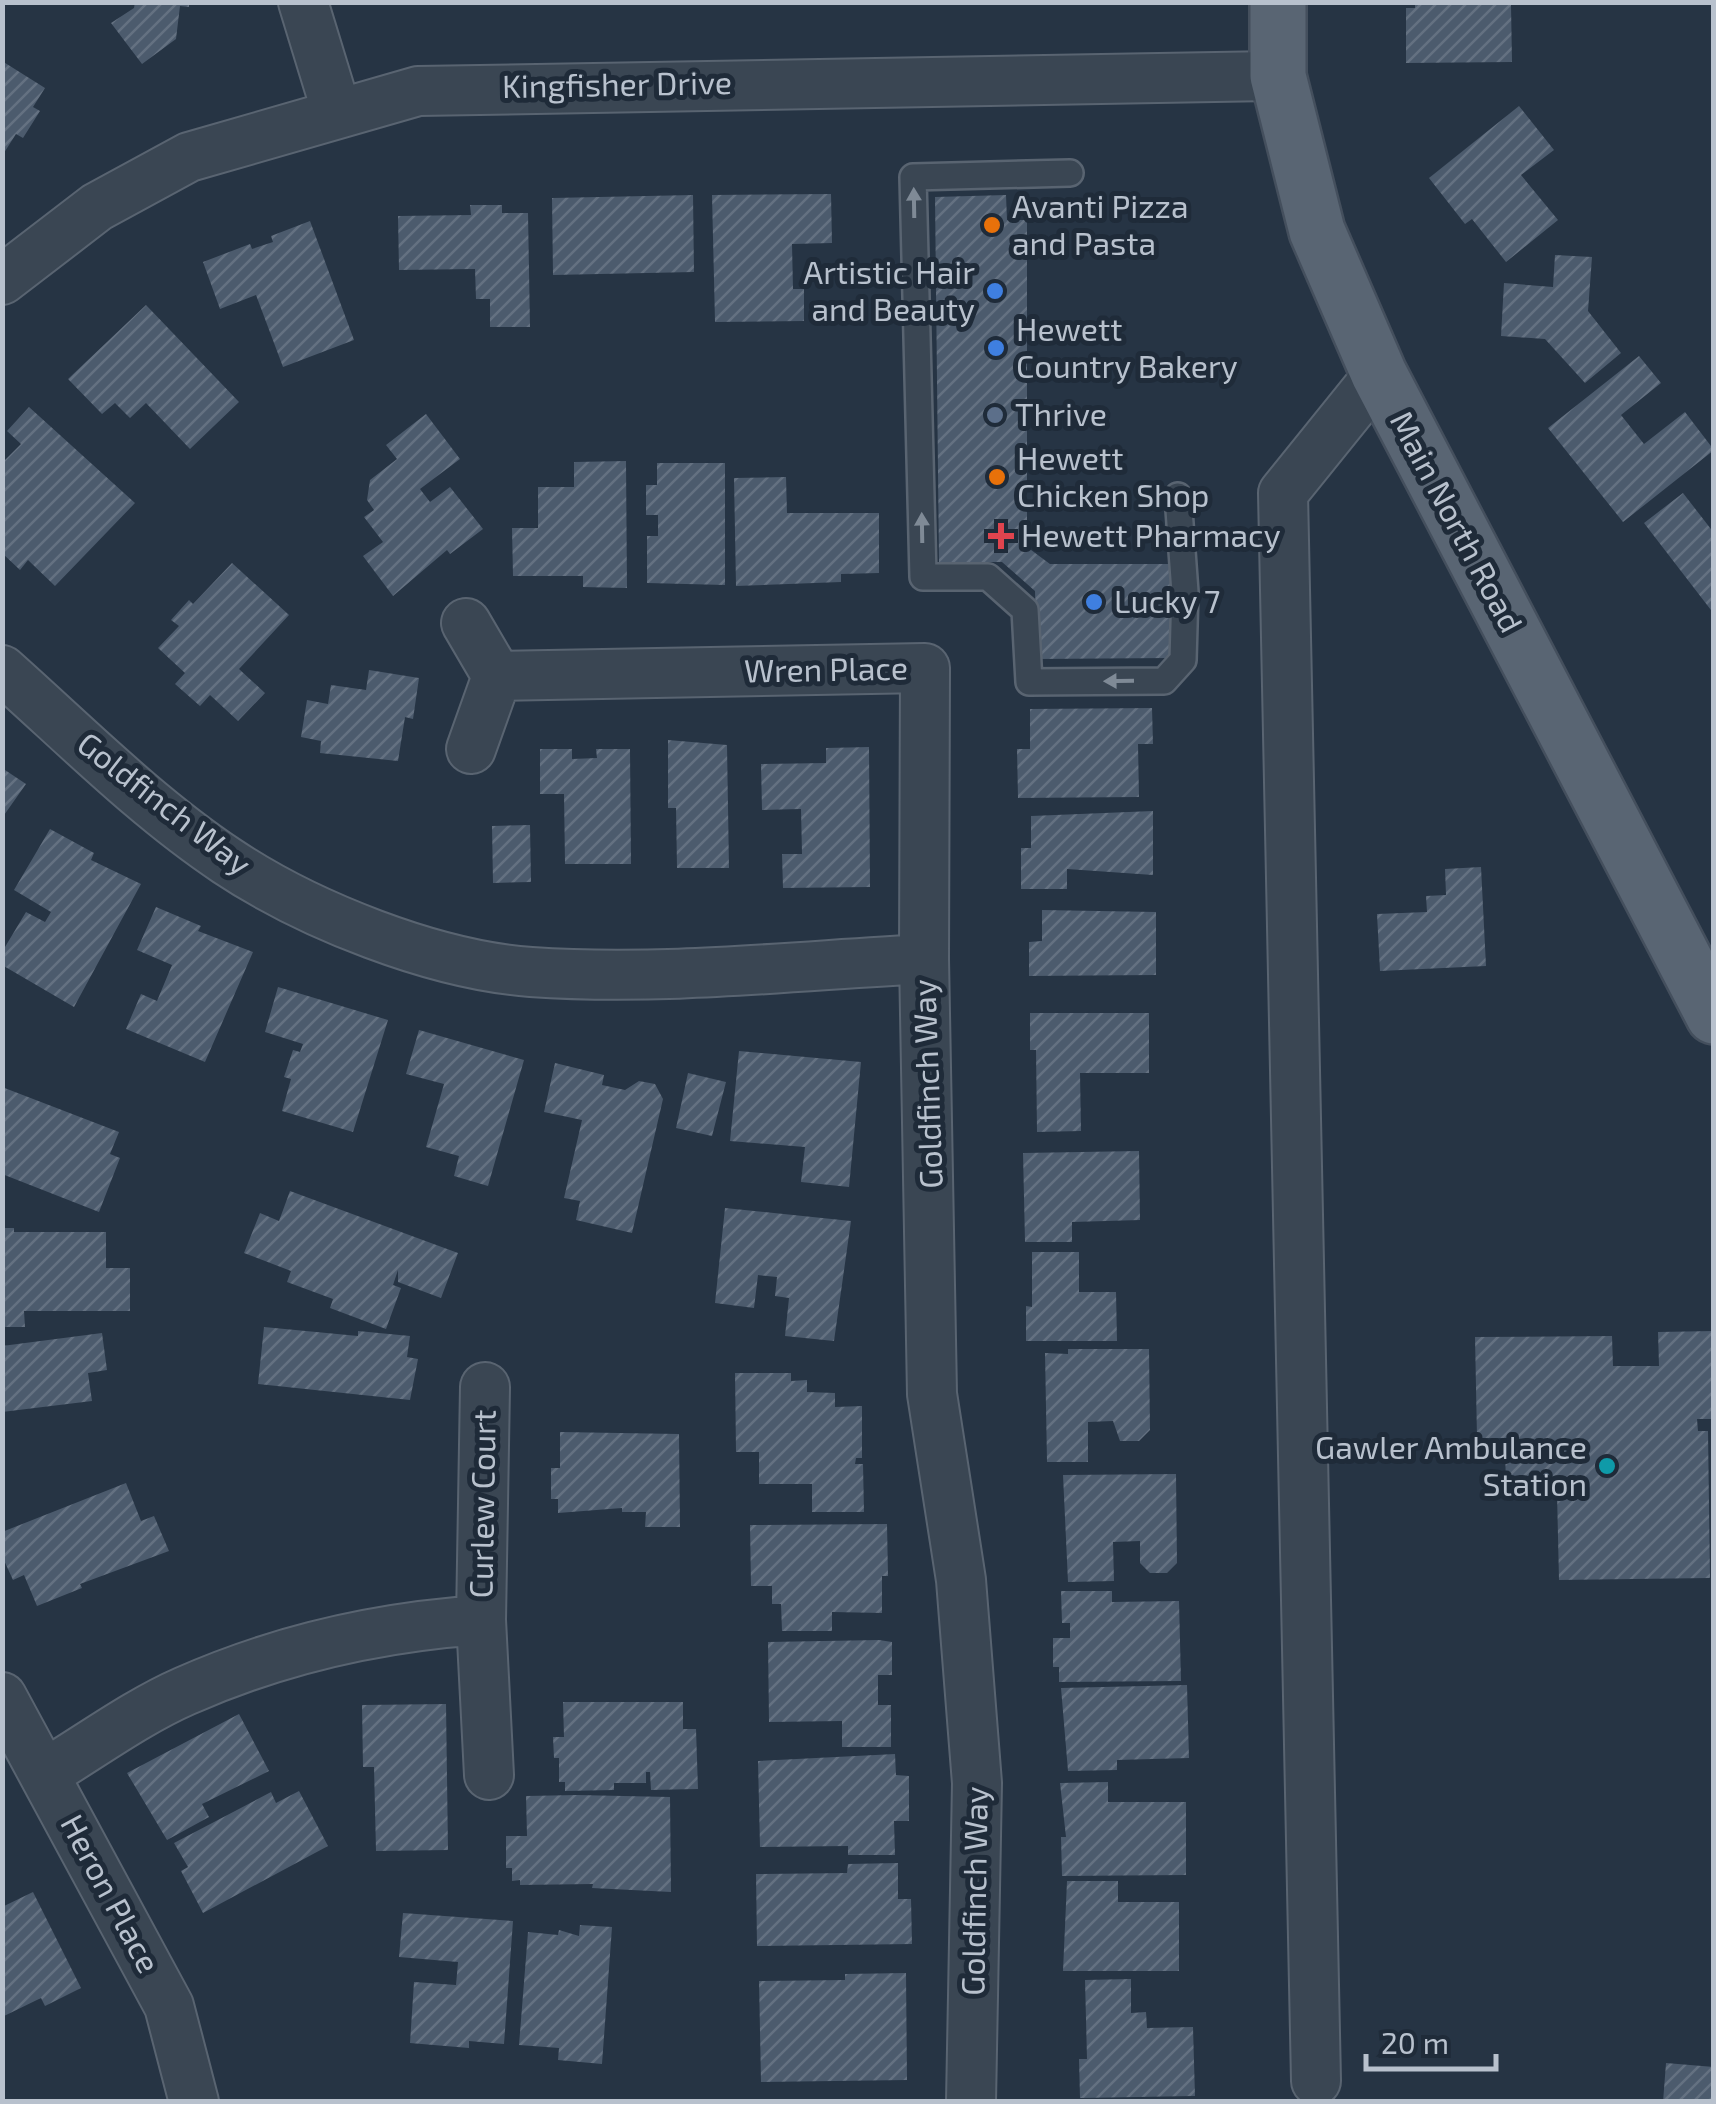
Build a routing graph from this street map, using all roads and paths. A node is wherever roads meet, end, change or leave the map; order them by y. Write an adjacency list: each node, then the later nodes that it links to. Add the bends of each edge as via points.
1 (302, 2): 4 (street)
2 (1278, 2): 3 (main road, Main North Road)
3 (1278, 76): 4 (street, Kingfisher Drive, via 509,86 418,90); 7 (main road, Main North Road, via 1316,231)
4 (337, 113): 6 (street, Kingfisher Drive, via 236,141 150,176 97,207)
5 (1070, 173): 8 (lane, one-way to 5, via 1183,660 1164,681 1029,682 1025,610 988,577 923,576 913,177)
6 (2, 280)
7 (1379, 374): 14 (main road, Main North Road); 20 (street, via 1284,493)
8 (1178, 496)
9 (466, 622): 11 (street)
10 (2, 670): 13 (street, Goldfinch Way, via 228,862 404,944 529,972 677,973)
11 (497, 676): 12 (street); 13 (street, Wren Place, via 925,668)
12 (471, 748)
13 (924, 958): 22 (street, Goldfinch Way, via 932,1394 962,1580 977,1783)
14 (1714, 1016)
15 (485, 1387): 16 (street, Curlew Court)
16 (482, 1620): 18 (street, Curlew Court, via 420,1624 292,1649 182,1692); 19 (street, Curlew Court)
17 (2, 1697): 18 (street, Heron Place)
18 (46, 1772): 21 (street, Heron Place, via 170,2006)
19 (489, 1775)
20 (1316, 2082)
21 (194, 2102)
22 (971, 2102)

